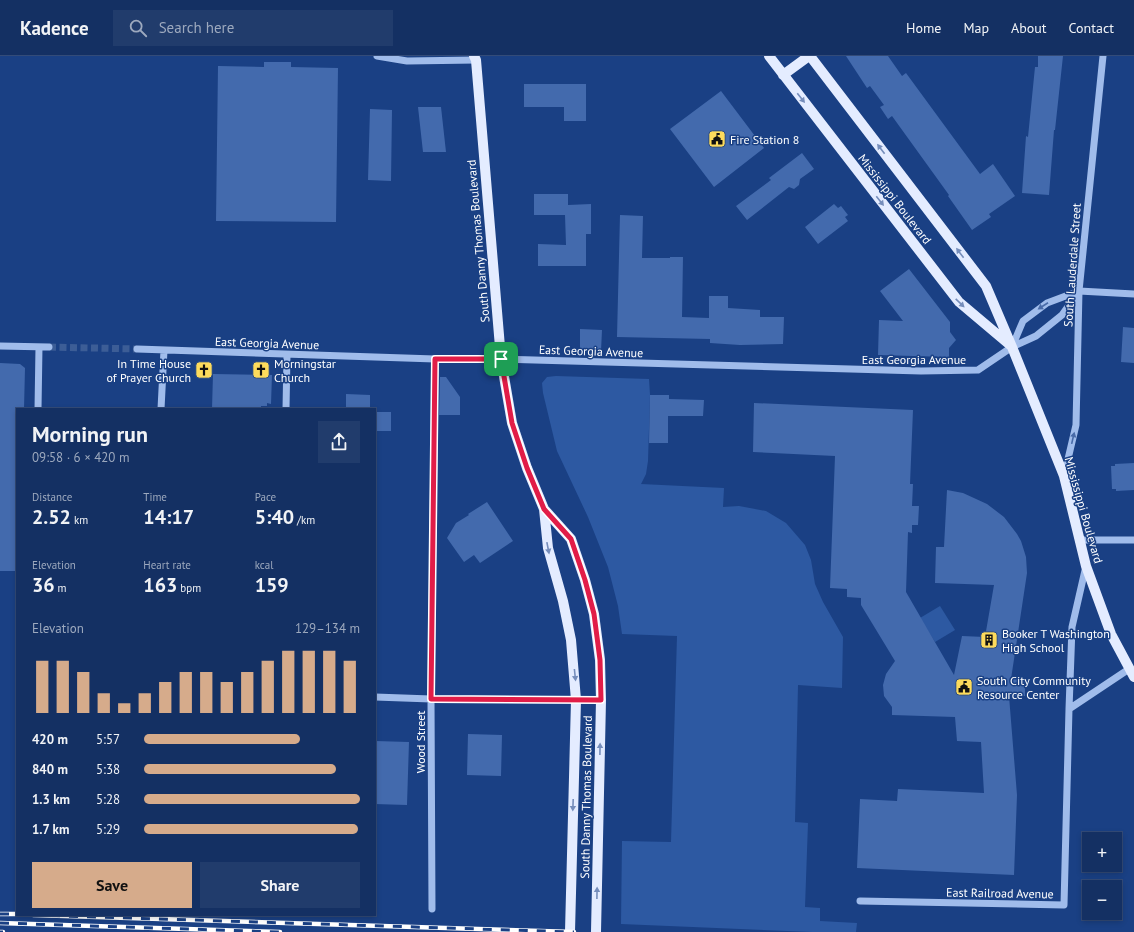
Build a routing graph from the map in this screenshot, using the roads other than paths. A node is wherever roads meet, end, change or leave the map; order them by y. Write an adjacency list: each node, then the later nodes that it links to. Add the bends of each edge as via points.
1 (377, 56): 5 (street, via 407,61)
2 (769, 56): 6 (main road, Mississippi Boulevard)
3 (809, 56): 6 (main road); 12 (main road, Mississippi Boulevard, one-way to 3, via 986,286)
4 (1103, 56): 7 (street, South Lauderdale Street)
5 (476, 57): 17 (main road, South Danny Thomas Boulevard)
6 (783, 75): 12 (main road, Mississippi Boulevard, one-way to 12, via 958,302)
7 (1079, 292): 8 (street); 12 (street, East Georgia Avenue, via 1060,316 1036,336); 12 (street, one-way to 12, via 1047,304 1023,320); 21 (street, South Lauderdale Street, one-way to 7, via 1076,426)
8 (1134, 294)
9 (0, 346): 10 (street)
10 (39, 347): 11 (street); 18 (street)
11 (49, 347)
12 (1012, 347): 17 (street, East Georgia Avenue, via 978,370 921,371); 21 (main road, Mississippi Boulevard)
13 (137, 349): 14 (street, East Georgia Avenue)
14 (164, 350): 15 (street, East Georgia Avenue); 19 (street)
15 (287, 355): 16 (street, East Georgia Avenue); 20 (street)
16 (435, 359): 17 (street, East Georgia Avenue); 28 (street, Wood Street)
17 (501, 359): 22 (main road, South Danny Thomas Boulevard, via 512,423)
18 (38, 408)
19 (161, 408)
20 (286, 408)
21 (1064, 476): 23 (main road, Mississippi Boulevard)
22 (544, 509): 29 (main road, South Danny Thomas Boulevard, one-way to 29, via 548,548 571,640); 30 (main road, South Danny Thomas Boulevard, via 571,539 585,580 594,614 600,660)
23 (1080, 540): 24 (street); 25 (main road, Mississippi Boulevard)
24 (1134, 540)
25 (1086, 566): 26 (main road, Mississippi Boulevard, via 1111,634); 31 (street, East Railroad Avenue, via 1072,627)
26 (1132, 673): 31 (street)
27 (376, 697): 28 (street)
28 (431, 699): 29 (street); 33 (street, Wood Street)
29 (576, 700): 30 (street); 34 (main road, South Danny Thomas Boulevard, one-way to 34)
30 (601, 700): 35 (main road, South Danny Thomas Boulevard, one-way to 30)
31 (1069, 709): 32 (street, East Railroad Avenue, via 1064,905)
32 (860, 901)
33 (432, 909)
34 (570, 932)
35 (596, 932)

